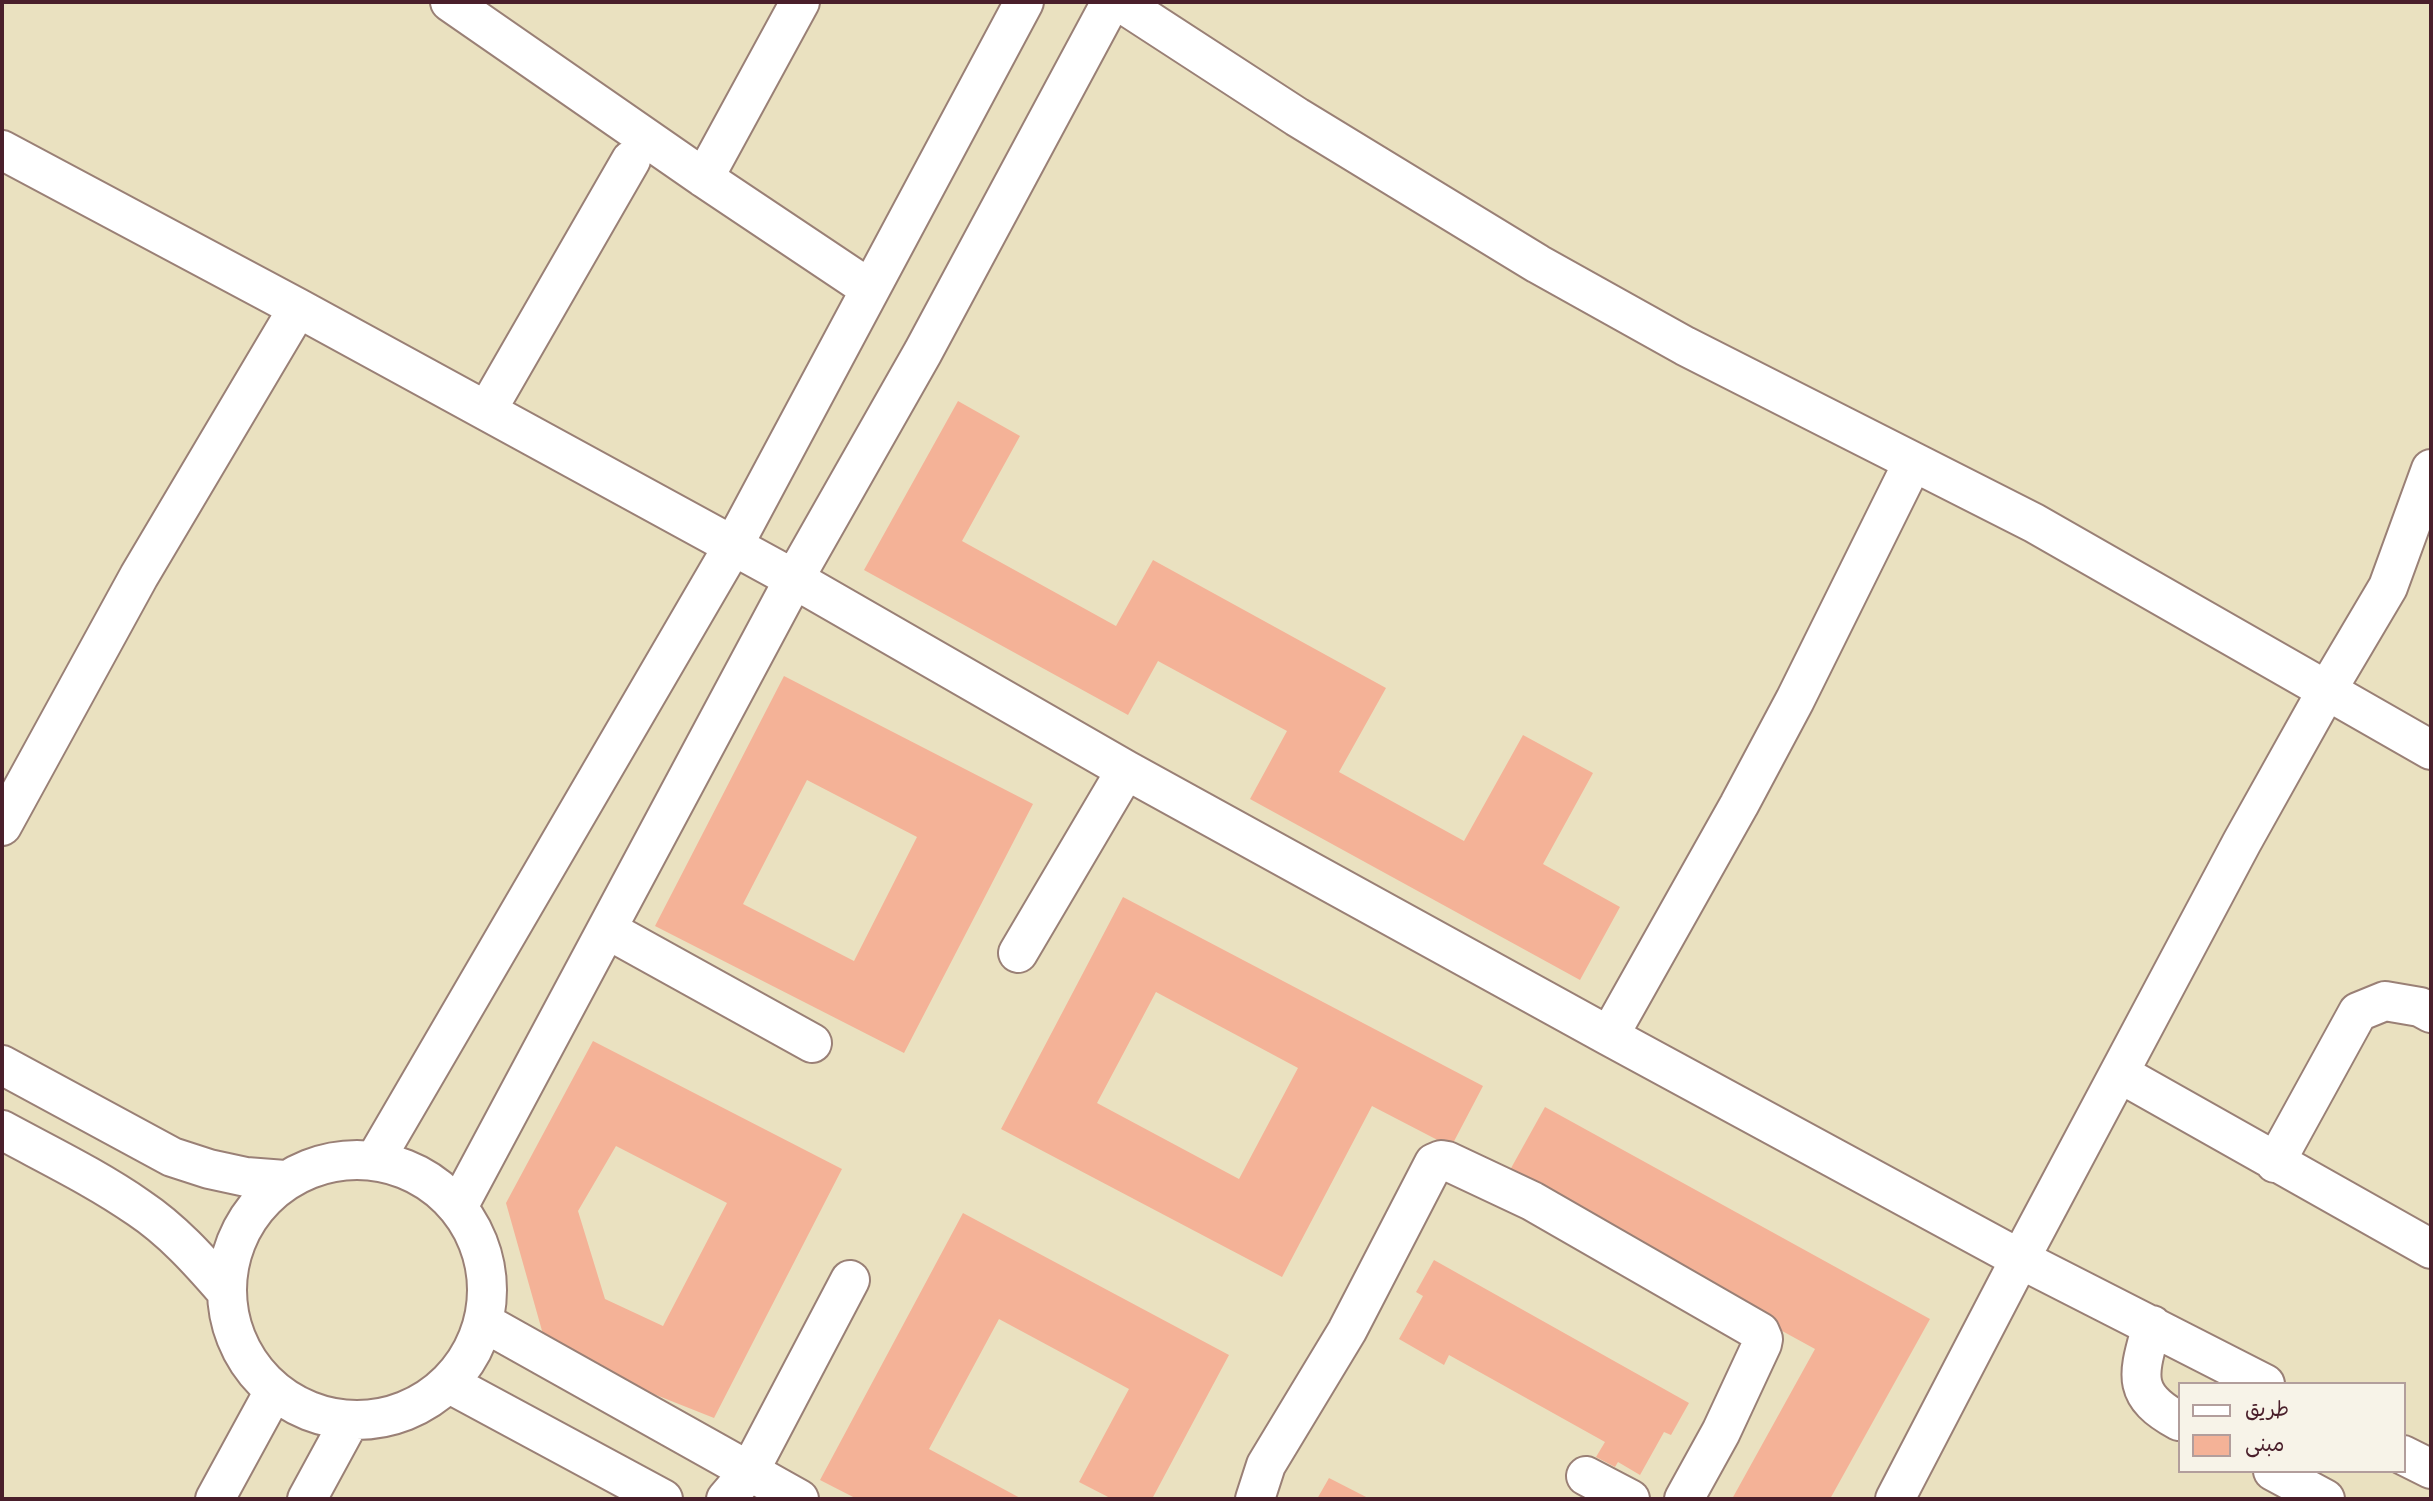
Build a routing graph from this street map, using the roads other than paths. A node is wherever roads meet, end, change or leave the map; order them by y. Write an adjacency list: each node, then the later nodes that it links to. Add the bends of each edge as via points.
1 (450, 2): 8 (street)
2 (800, 2): 8 (street)
3 (1024, 2): 9 (street)
4 (1111, 2): 15 (street, via 923,352)
5 (1119, 2): 12 (street, via 1538,264 1685,346)
6 (2, 150): 10 (street)
7 (631, 160): 11 (street)
8 (704, 178): 9 (street)
9 (870, 289): 14 (street)
10 (298, 307): 11 (street); 19 (street, via 139,576)
11 (487, 410): 14 (street)
12 (1913, 462): 16 (street, via 2034,523); 23 (street, via 1795,700)
13 (2431, 469): 16 (street, via 2388,587)
14 (733, 546): 15 (street); 28 (street)
15 (794, 579): 18 (street); 20 (street)
16 (2327, 690): 17 (street); 26 (street)
17 (2431, 750)
18 (1126, 770): 21 (street); 23 (street)
19 (2, 826)
20 (608, 930): 24 (street); 31 (street)
21 (1018, 953)
22 (2431, 1013): 29 (street, via 2385,1001 2358,1012)
23 (1609, 1036): 33 (street)
24 (812, 1043)
25 (2, 1065): 30 (street, via 172,1157 209,1169)
26 (2119, 1073): 29 (street); 33 (street)
27 (2, 1130): 35 (street, via 141,1209 200,1260)
28 (375, 1160): 30 (street, via 329,1162); 31 (street, via 435,1185)
29 (2275, 1163): 32 (street)
30 (285, 1180): 35 (street, via 252,1211 231,1252)
31 (458, 1207): 36 (street, via 479,1242 488,1282)
32 (2431, 1249)
33 (2020, 1259): 37 (street); 55 (street)
34 (850, 1280): 47 (street)
35 (225, 1290): 40 (street, via 231,1328 248,1362)
36 (484, 1322): 39 (street, via 465,1366); 47 (street)
37 (2152, 1325): 38 (street); 42 (street, via 2139,1380 2150,1400)
38 (2261, 1382)
39 (448, 1383): 41 (street, via 403,1412); 50 (street)
40 (274, 1391): 41 (street, via 310,1411); 48 (street)
41 (350, 1420): 49 (street)
42 (2178, 1420)
43 (2405, 1456): 44 (street)
44 (2431, 1469)
45 (2277, 1473): 56 (street)
46 (1586, 1476): 53 (street)
47 (738, 1485): 51 (street)
48 (215, 1499)
49 (307, 1499)
50 (663, 1499)
51 (799, 1499)
52 (1255, 1499): 54 (street, via 1266,1465 1347,1331 1434,1164 1441,1160 1532,1201 1760,1332 1762,1344)
53 (1630, 1499)
54 (1684, 1499)
55 (1895, 1499)
56 (2325, 1499)

